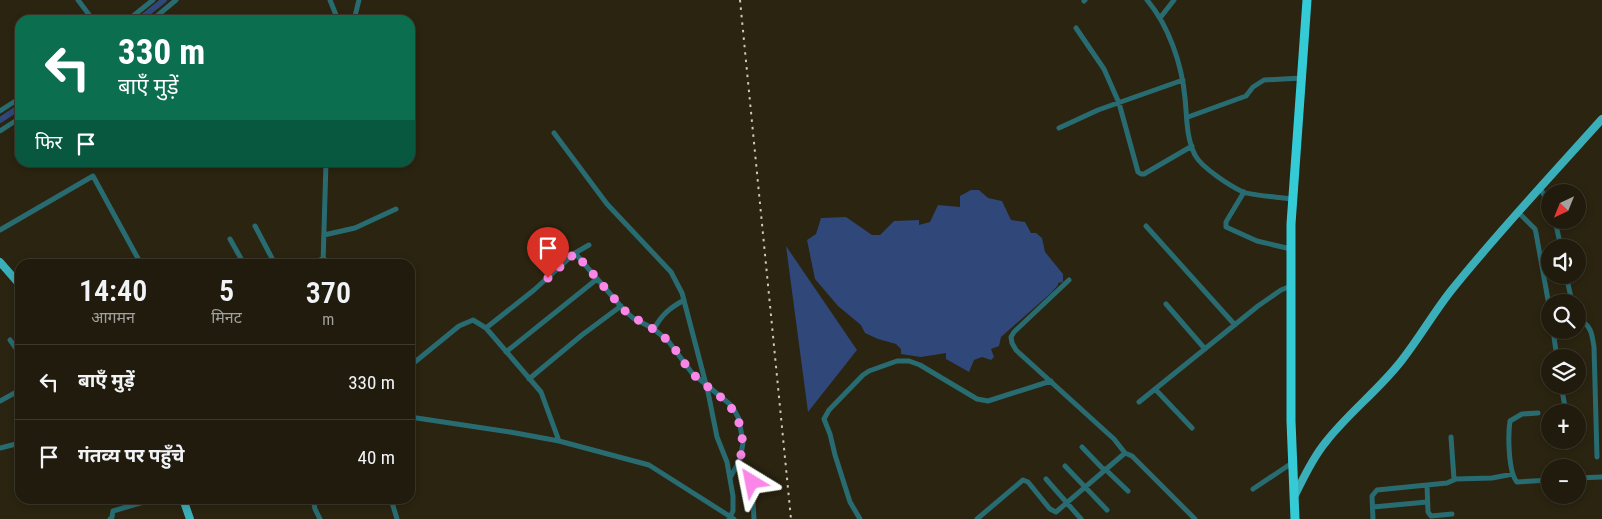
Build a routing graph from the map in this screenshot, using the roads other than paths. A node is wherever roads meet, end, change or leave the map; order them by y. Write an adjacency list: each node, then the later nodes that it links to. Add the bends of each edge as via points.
1 (78, 0): 9 (street)
2 (153, 0): 10 (street)
3 (176, 0): 11 (street)
4 (330, 0): 12 (street)
5 (359, 0): 13 (street)
6 (1147, 0): 14 (street)
7 (1174, 0): 14 (street)
8 (1307, 0): 16 (highway)
9 (89, 15)
10 (134, 15)
11 (158, 15)
12 (336, 15)
13 (355, 15)
14 (1160, 18): 17 (street)
15 (1076, 28): 19 (street, via 1104,69)
16 (1302, 78): 21 (street, via 1264,80 1246,96); 31 (highway)
17 (1184, 80): 19 (street); 21 (street)
18 (15, 101): 20 (street)
19 (1119, 103): 24 (street); 27 (street, via 1137,170 1141,174)
20 (0, 111)
21 (1188, 117): 27 (street)
22 (1602, 119): 29 (main road)
23 (15, 121): 25 (street)
24 (1058, 128)
25 (0, 131)
26 (554, 133): 52 (street, via 607,204 671,272)
27 (1192, 146): 30 (street, via 1200,161)
28 (326, 167): 37 (street)
29 (1540, 188): 33 (main road)
30 (1244, 192): 31 (street); 40 (street, via 1226,227 1257,241)
31 (1292, 199): 40 (highway)
32 (396, 209): 37 (street, via 356,228)
33 (1518, 212): 51 (street, via 1535,229); 97 (main road, via 1450,293 1394,371 1324,443)
34 (254, 226): 44 (street)
35 (1146, 226): 56 (street)
36 (0, 230): 42 (street, via 93,176)
37 (324, 235): 45 (street)
38 (230, 239): 43 (street)
39 (589, 244): 41 (street)
40 (1292, 249): 50 (highway)
41 (575, 253): 48 (street); 57 (street)
42 (138, 259)
43 (241, 259)
44 (272, 259)
45 (324, 259)
46 (0, 262): 47 (main road)
47 (15, 279)
48 (597, 279): 54 (street); 62 (street)
49 (1069, 280): 65 (street, via 1011,337 1016,350)
50 (1292, 286): 56 (street, via 1281,290); 83 (highway)
51 (1547, 294)
52 (684, 300): 58 (street, via 667,309); 66 (street)
53 (1166, 304): 61 (street)
54 (621, 306): 58 (street, via 633,318); 64 (street)
55 (1586, 324): 77 (street, via 1592,331 1594,347)
56 (1236, 325): 61 (street)
57 (486, 328): 62 (street); 63 (street, via 473,320 465,322)
58 (654, 329): 66 (street)
59 (10, 340): 60 (street)
60 (15, 347)
61 (1205, 349): 67 (street)
62 (506, 352): 64 (street)
63 (415, 362)
64 (530, 379): 75 (street, via 541,392)
65 (1052, 381): 80 (street); 114 (street, via 988,401 977,399 909,361 897,361 863,375 824,419 850,502)
66 (706, 386): 82 (street, via 732,406 739,419 743,443); 88 (street)
67 (1156, 389): 70 (street); 73 (street)
68 (15, 393): 69 (street)
69 (0, 401)
70 (1139, 402)
71 (1538, 413): 86 (street, via 1522,414 1510,421)
72 (415, 418): 75 (street)
73 (1192, 428)
74 (1451, 437): 91 (street)
75 (559, 441): 107 (street, via 649,465)
76 (15, 444): 79 (street)
77 (1600, 444): 81 (street)
78 (1082, 447): 85 (street)
79 (0, 448)
80 (1125, 453): 85 (street); 116 (street, via 1132,456)
81 (1598, 457)
82 (738, 463): 88 (street); 113 (street, via 750,475 752,482)
83 (1292, 463): 95 (street); 97 (highway)
84 (1065, 466): 94 (street)
85 (1105, 469): 94 (street); 96 (street)
86 (1513, 474): 91 (street); 92 (street, via 1515,481)
87 (1602, 477): 89 (street)
88 (730, 478): 107 (street)
89 (1586, 478)
90 (1046, 479): 99 (street)
91 (1454, 479): 93 (street)
92 (1541, 481)
93 (1427, 485): 98 (street); 104 (street, via 1377,490 1372,496)
94 (1085, 487): 99 (street); 105 (street)
95 (1253, 489)
96 (1128, 491)
97 (1295, 496): 117 (highway)
98 (1427, 502): 104 (street); 106 (street, via 1431,516)
99 (1066, 503): 108 (street); 115 (street, via 1053,512 1023,480)
100 (137, 504): 109 (street, via 113,511)
101 (185, 504): 110 (main road)
102 (314, 504): 111 (street)
103 (392, 504): 112 (street)
104 (1373, 506): 118 (street)
105 (1107, 510)
106 (1452, 514)
107 (731, 518)
108 (1078, 518)
109 (110, 519)
110 (190, 519)
111 (320, 519)
112 (396, 519)
113 (754, 519)
114 (860, 519)
115 (978, 519)
116 (1195, 519)
117 (1295, 519)
118 (1373, 519)

